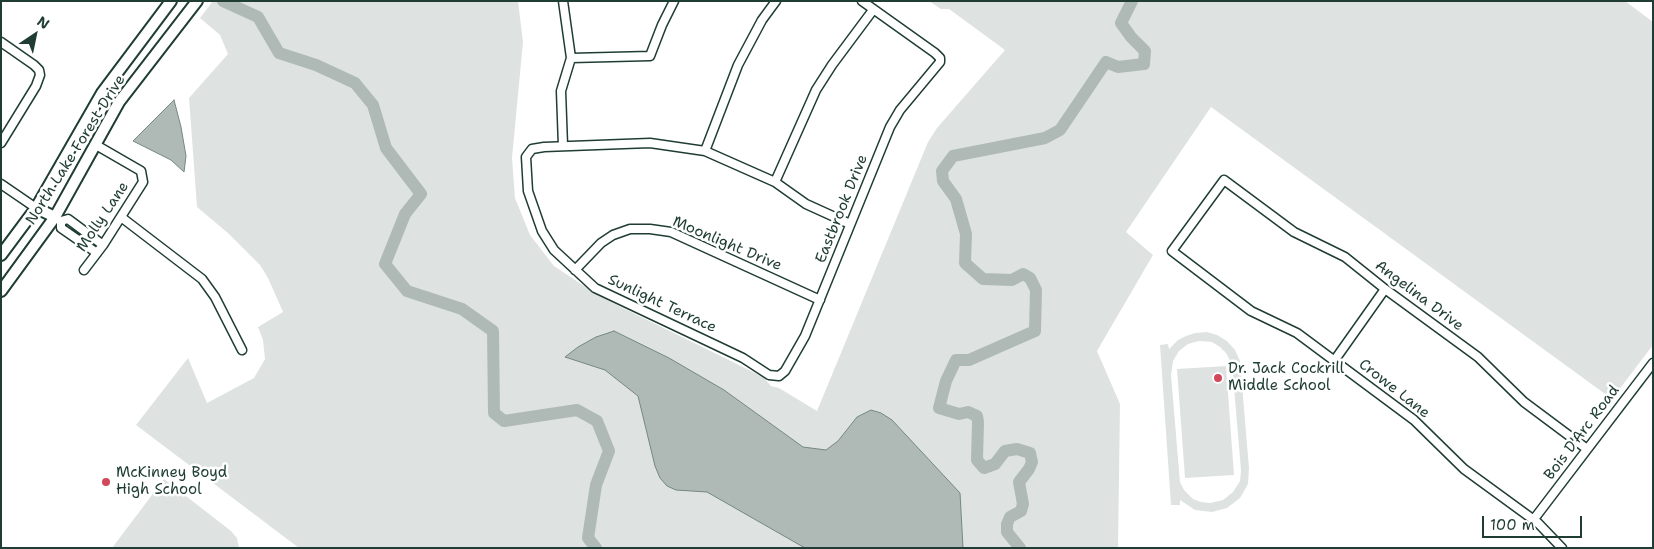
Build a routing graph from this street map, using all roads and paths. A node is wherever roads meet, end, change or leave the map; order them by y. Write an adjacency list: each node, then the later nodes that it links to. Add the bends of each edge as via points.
1 (171, 1): 16 (main road, North Lake Forest Drive, via 102,93)
2 (197, 1): 11 (main road, North Lake Forest Drive, via 119,102)
3 (563, 1): 9 (street)
4 (674, 1): 9 (street, via 650,56)
5 (776, 1): 13 (street, via 738,65)
6 (862, 1): 7 (street)
7 (873, 10): 14 (street, via 816,90); 19 (street, Eastbrook Drive, via 940,58 938,66 900,110 890,127)
8 (1, 42): 10 (street, via 34,65 40,75)
9 (571, 58): 12 (street, via 561,91)
10 (1, 143)
11 (96, 145): 17 (street, Molly Lane, via 141,170 143,182); 18 (main road, North Lake Forest Drive)
12 (563, 146): 13 (street, via 650,143); 25 (street, Sunlight Terrace, via 528,152 528,191 542,231 554,250)
13 (705, 151): 14 (street)
14 (775, 182): 19 (street, via 806,204)
15 (1, 184): 16 (street)
16 (36, 208): 18 (main road); 23 (main road, North Lake Forest Drive)
17 (121, 217): 20 (street, Molly Lane); 29 (street, via 202,279)
18 (58, 219): 20 (street, via 68,219); 22 (street, via 61,228); 27 (main road, North Lake Forest Drive)
19 (850, 224): 28 (street, Eastbrook Drive)
20 (103, 245): 22 (street, Molly Lane)
21 (1172, 251): 26 (street, Angelina Drive, via 1224,180 1294,232 1345,257); 30 (street, Crowe Lane, via 1251,310 1297,333)
22 (97, 253): 24 (street, Molly Lane)
23 (1, 255)
24 (84, 270)
25 (575, 270): 28 (street, Moonlight Drive, via 613,235 630,229 650,228 671,232); 32 (street, Sunlight Terrace, via 595,288 743,358 769,375)
26 (1385, 289): 30 (street); 33 (street, Angelina Drive, via 1478,357 1524,402)
27 (1, 291)
28 (820, 300): 32 (street, Eastbrook Drive, via 805,336)
29 (242, 350)
30 (1334, 361): 34 (street, Crowe Lane, via 1414,420 1464,469)
31 (1653, 363): 33 (street, Bois D'Arc Road)
32 (779, 376)
33 (1587, 450): 34 (street, Bois D'Arc Road)
34 (1534, 519): 35 (street, Crowe Lane)
35 (1562, 548)

